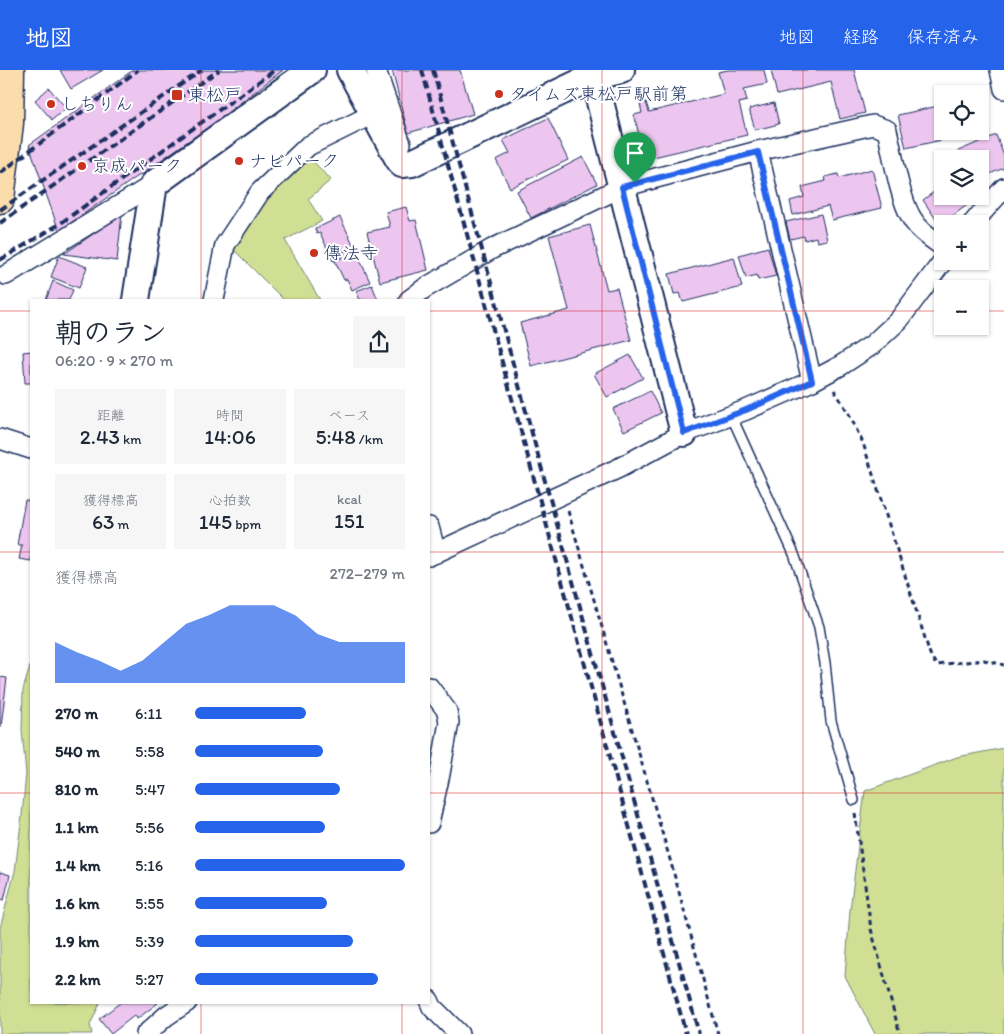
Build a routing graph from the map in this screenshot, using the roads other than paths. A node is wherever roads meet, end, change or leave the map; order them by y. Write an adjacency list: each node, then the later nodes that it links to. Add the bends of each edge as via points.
1 (10, 70): 15 (main road, via 9,123)
2 (312, 70): 12 (street)
3 (350, 70): 9 (street)
4 (376, 70): 11 (street, via 400,143)
5 (621, 70): 7 (street)
6 (1000, 70): 8 (street)
7 (593, 73): 11 (street); 13 (street)
8 (1004, 89)
9 (373, 114): 11 (street, via 402,164); 21 (street, via 308,146 260,192 225,245)
10 (758, 152): 13 (street); 17 (street, via 873,125 887,130 904,201 919,228); 23 (street)
11 (415, 162)
12 (154, 184): 19 (street); 20 (street)
13 (622, 187): 22 (street, via 492,248); 25 (street)
14 (1004, 188): 16 (street)
15 (0, 198)
16 (980, 215)
17 (934, 240)
18 (937, 270): 23 (street, via 900,320 872,345)
19 (6, 275)
20 (136, 299)
21 (214, 299)
22 (410, 299)
23 (818, 378): 24 (street)
24 (731, 415): 25 (street); 31 (lane, via 794,554 818,627 831,721)
25 (684, 433): 29 (street, via 620,468)
26 (0, 439): 27 (street)
27 (30, 449)
28 (430, 536): 29 (street)
29 (432, 554)
30 (430, 688): 32 (street, via 447,711 449,722)
31 (854, 800)
32 (430, 819)
33 (430, 1002): 36 (street)
34 (184, 1004): 35 (street)
35 (146, 1034)
36 (459, 1034)

